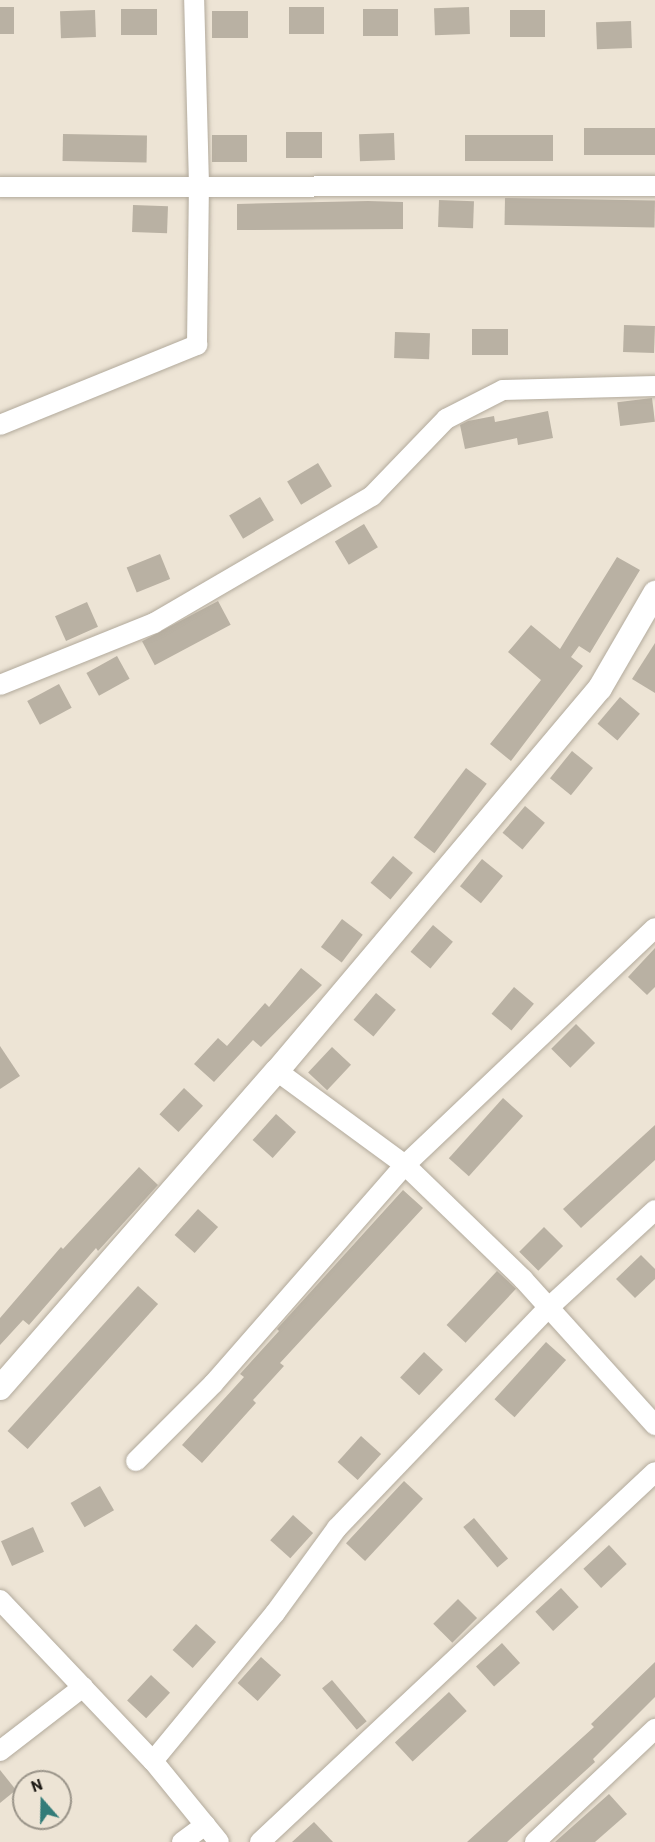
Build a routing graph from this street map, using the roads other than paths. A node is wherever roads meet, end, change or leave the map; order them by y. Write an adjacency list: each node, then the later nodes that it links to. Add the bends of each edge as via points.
1 (194, 0): 2 (street)
2 (199, 185): 3 (street); 4 (street); 6 (street, via 197,345)
3 (655, 186)
4 (0, 187)
5 (655, 386): 8 (street, via 503,390 446,419 372,496 154,623)
6 (0, 425)
7 (655, 593): 10 (street, via 600,688)
8 (0, 685)
9 (655, 928): 11 (street)
10 (277, 1071): 11 (street); 14 (street)
11 (405, 1165): 13 (street); 16 (street, via 213,1384)
12 (655, 1210): 13 (street)
13 (548, 1308): 15 (street); 22 (street, via 337,1528 275,1612)
14 (0, 1388)
15 (655, 1425)
16 (136, 1461)
17 (655, 1472): 26 (street)
18 (0, 1600): 19 (street)
19 (83, 1687): 21 (street); 22 (street)
20 (655, 1729): 27 (street)
21 (0, 1751)
22 (153, 1761): 23 (street)
23 (205, 1825): 24 (street); 25 (street)
24 (182, 1842)
25 (219, 1842)
26 (260, 1842)
27 (536, 1842)

